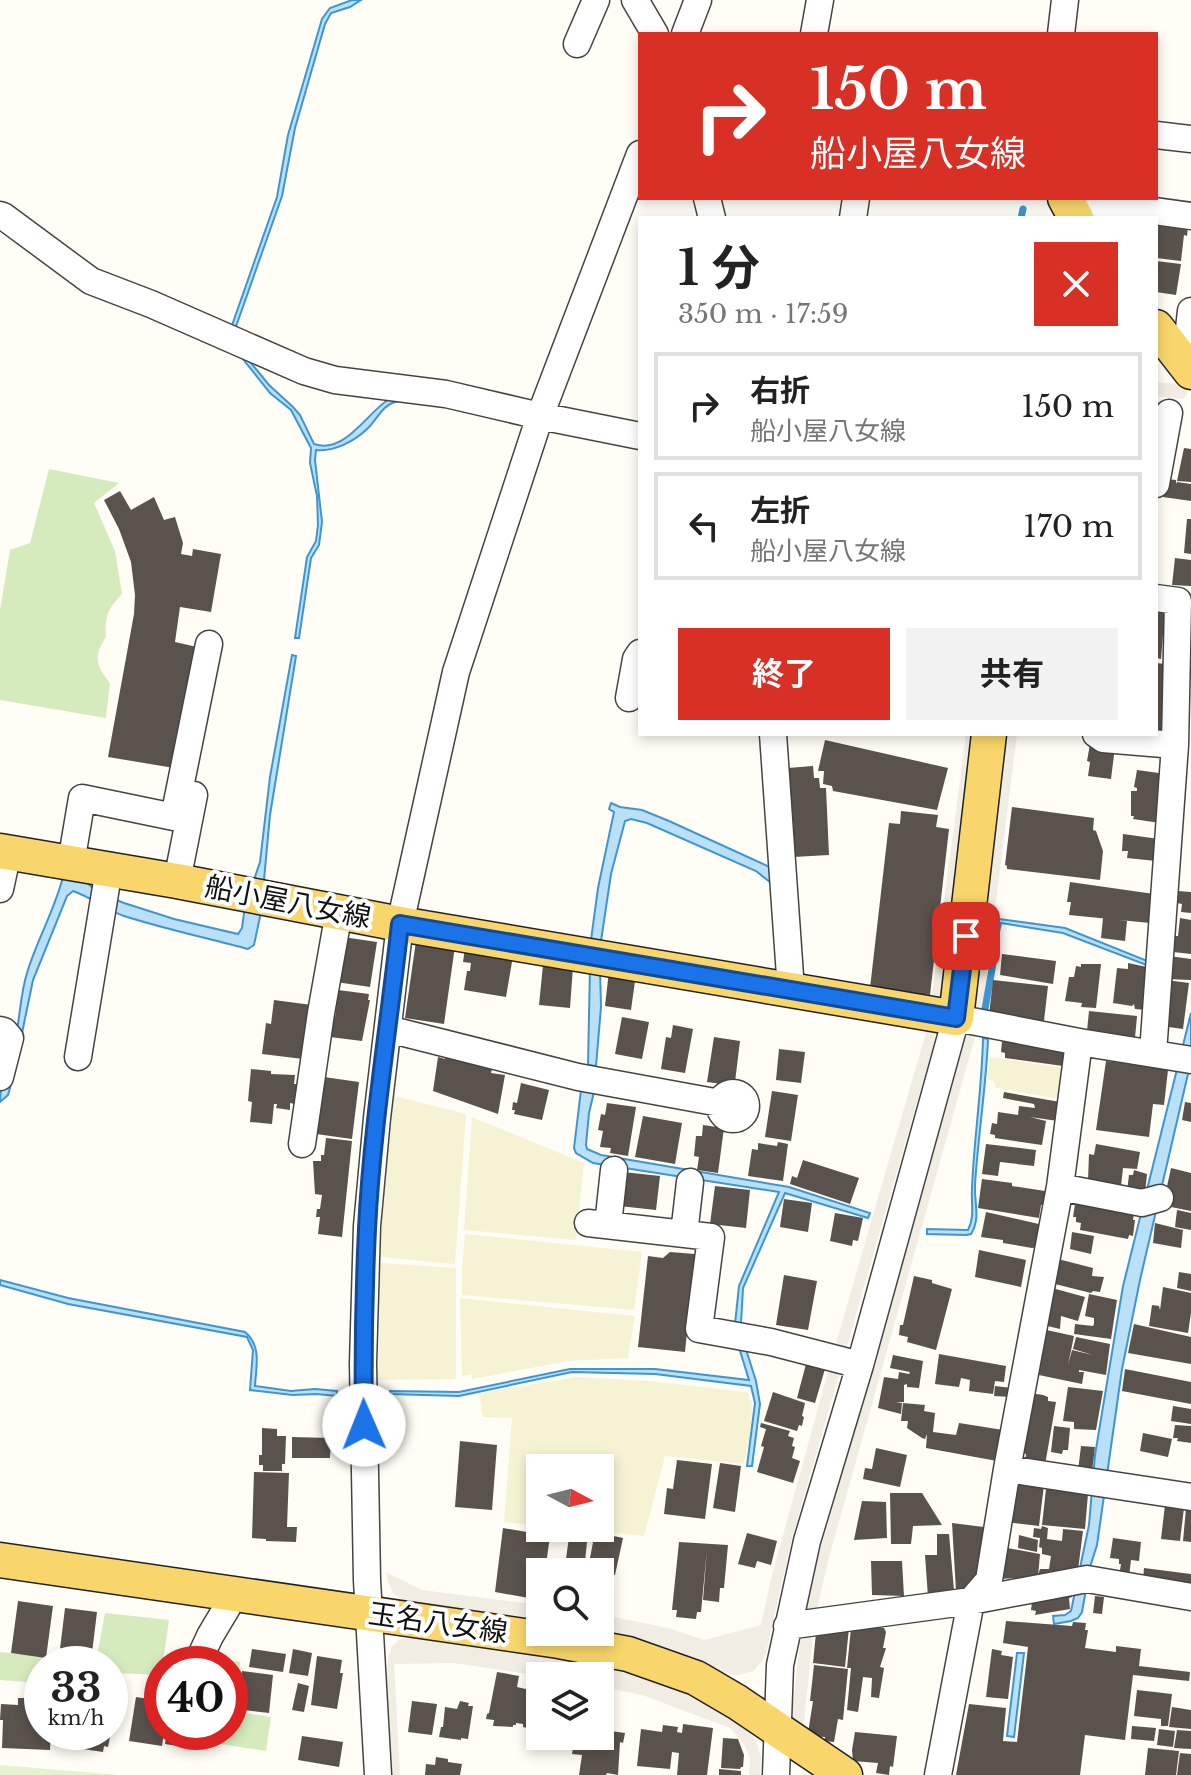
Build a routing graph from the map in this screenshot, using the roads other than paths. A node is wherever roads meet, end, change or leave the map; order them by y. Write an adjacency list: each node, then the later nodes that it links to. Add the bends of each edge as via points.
1 (596, 0): 10 (street)
2 (635, 0): 6 (street)
3 (698, 0): 7 (street)
4 (820, 0): 8 (street)
5 (1065, 0): 9 (street)
6 (654, 32)
7 (686, 32)
8 (814, 32)
9 (1061, 32)
10 (577, 44)
11 (1158, 135): 12 (street)
12 (1191, 139)
13 (638, 159): 21 (street)
14 (1061, 206): 16 (street)
15 (0, 215): 21 (street, via 91,281 304,371 446,394)
16 (1191, 216)
17 (1191, 311): 19 (street)
18 (1158, 330): 19 (main road)
19 (1188, 368)
20 (1172, 413): 23 (street)
21 (540, 416): 22 (street); 37 (street, via 456,672)
22 (638, 436)
23 (1158, 475)
24 (1175, 599): 30 (street)
25 (638, 656): 26 (street)
26 (629, 698)
27 (773, 736): 38 (street)
28 (989, 736): 39 (main road)
29 (1099, 736): 30 (street)
30 (1175, 745): 43 (street)
31 (4, 852): 32 (main road, 船小屋八女線); 35 (street)
32 (71, 863): 33 (street, via 82,798 174,817 218,640); 34 (main road, 船小屋八女線)
33 (177, 881): 34 (main road, 船小屋八女線); 36 (main road, 船小屋八女線)
34 (106, 888): 44 (street)
35 (0, 889)
36 (339, 912): 37 (main road, 船小屋八女線); 48 (street)
37 (400, 924): 38 (main road, 船小屋八女線); 40 (street)
38 (791, 990): 39 (main road, 船小屋八女線)
39 (956, 1018): 42 (street); 54 (street)
40 (388, 1029): 47 (street, via 578,1077); 61 (street, via 366,1257)
41 (0, 1030): 46 (street, via 10,1038)
42 (1079, 1042): 43 (street); 51 (street)
43 (1153, 1053): 45 (street)
44 (78, 1057)
45 (1191, 1060)
46 (0, 1077)
47 (720, 1103)
48 (302, 1144)
49 (614, 1170): 53 (street, via 598,1224)
50 (690, 1182): 53 (street)
51 (1060, 1187): 52 (street, via 1142,1203); 55 (street)
52 (1160, 1198)
53 (684, 1234): 54 (street, via 711,1237 699,1329)
54 (860, 1365): 62 (street)
55 (1007, 1469): 56 (street); 60 (street, via 989,1580)
56 (1191, 1497)
57 (0, 1560): 58 (main road, 玉名八女線)
58 (235, 1594): 61 (main road, 玉名八女線); 63 (street)
59 (1191, 1597): 60 (street, via 1087,1579)
60 (971, 1601): 62 (street); 68 (street)
61 (369, 1613): 64 (main road, 玉名八女線, via 628,1654 696,1678); 65 (street)
62 (787, 1626): 64 (street)
63 (205, 1646)
64 (778, 1730): 66 (street); 67 (main road, 玉名八女線)
65 (378, 1775)
66 (776, 1775)
67 (845, 1775)
68 (938, 1775)

